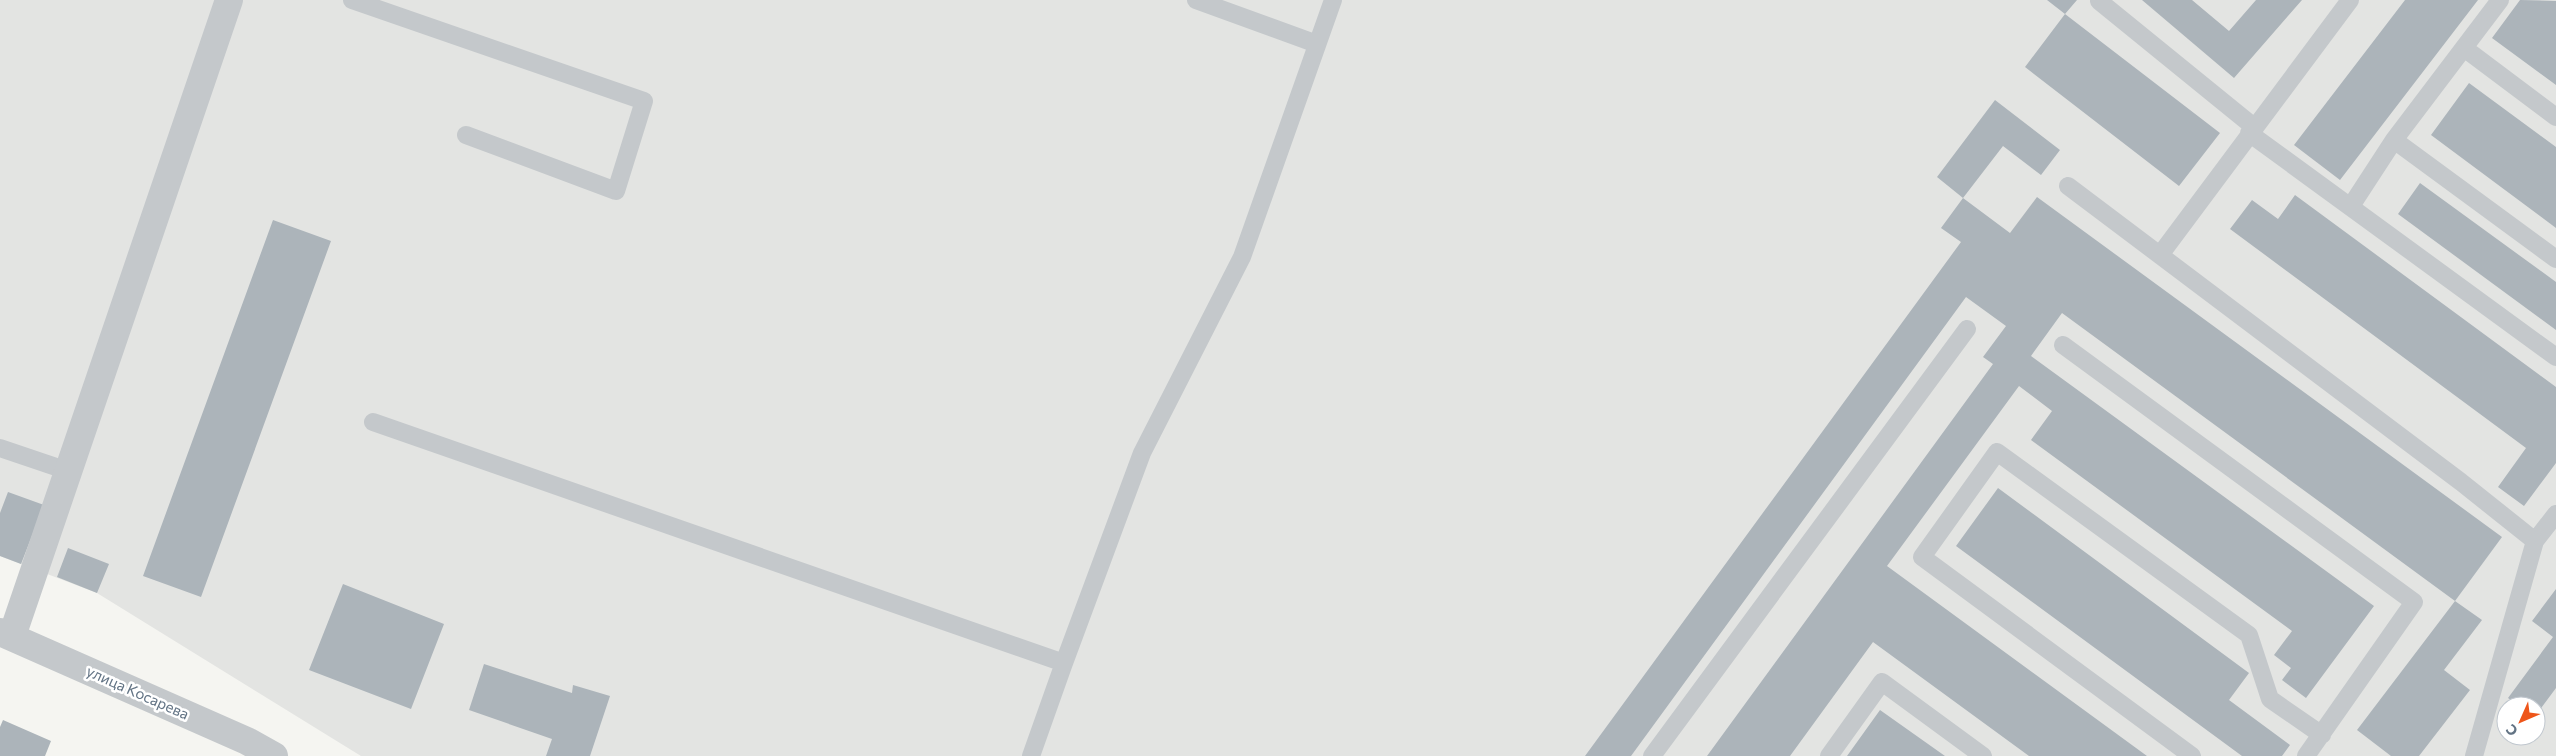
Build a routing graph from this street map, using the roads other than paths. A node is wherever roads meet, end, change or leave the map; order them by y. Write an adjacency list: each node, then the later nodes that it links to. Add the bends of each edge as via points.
1 (229, 0): 23 (street)
2 (352, 0): 12 (lane, via 644,102 616,191)
3 (1196, 0): 8 (lane)
4 (1333, 0): 8 (lane)
5 (2350, 0): 11 (lane)
6 (2500, 0): 9 (lane)
7 (2099, 1): 11 (lane)
8 (1317, 44): 27 (lane, via 1242,257 1142,453)
9 (2464, 48): 10 (lane); 13 (lane)
10 (2556, 117)
11 (2252, 130): 15 (lane); 16 (lane)
12 (466, 136)
13 (2394, 140): 15 (lane); 17 (lane)
14 (2068, 186): 16 (lane)
15 (2350, 206): 20 (lane)
16 (2160, 255): 25 (lane)
17 (2556, 259)
18 (1967, 329): 31 (lane)
19 (2063, 346): 28 (lane, via 2414,602)
20 (2556, 358)
21 (373, 422): 27 (lane)
22 (0, 448): 23 (lane)
23 (68, 472): 26 (street)
24 (2556, 514): 25 (lane)
25 (2535, 541): 35 (lane)
26 (6, 634): 29 (street, улица Косарева)
27 (1064, 664): 30 (lane)
28 (2317, 748): 34 (lane, via 2270,699 2249,635 1997,452 1922,557)
29 (274, 756)
30 (1031, 756)
31 (1652, 756)
32 (1829, 756): 33 (lane, via 1882,682)
33 (1983, 756)
34 (2192, 756)
35 (2474, 756)

